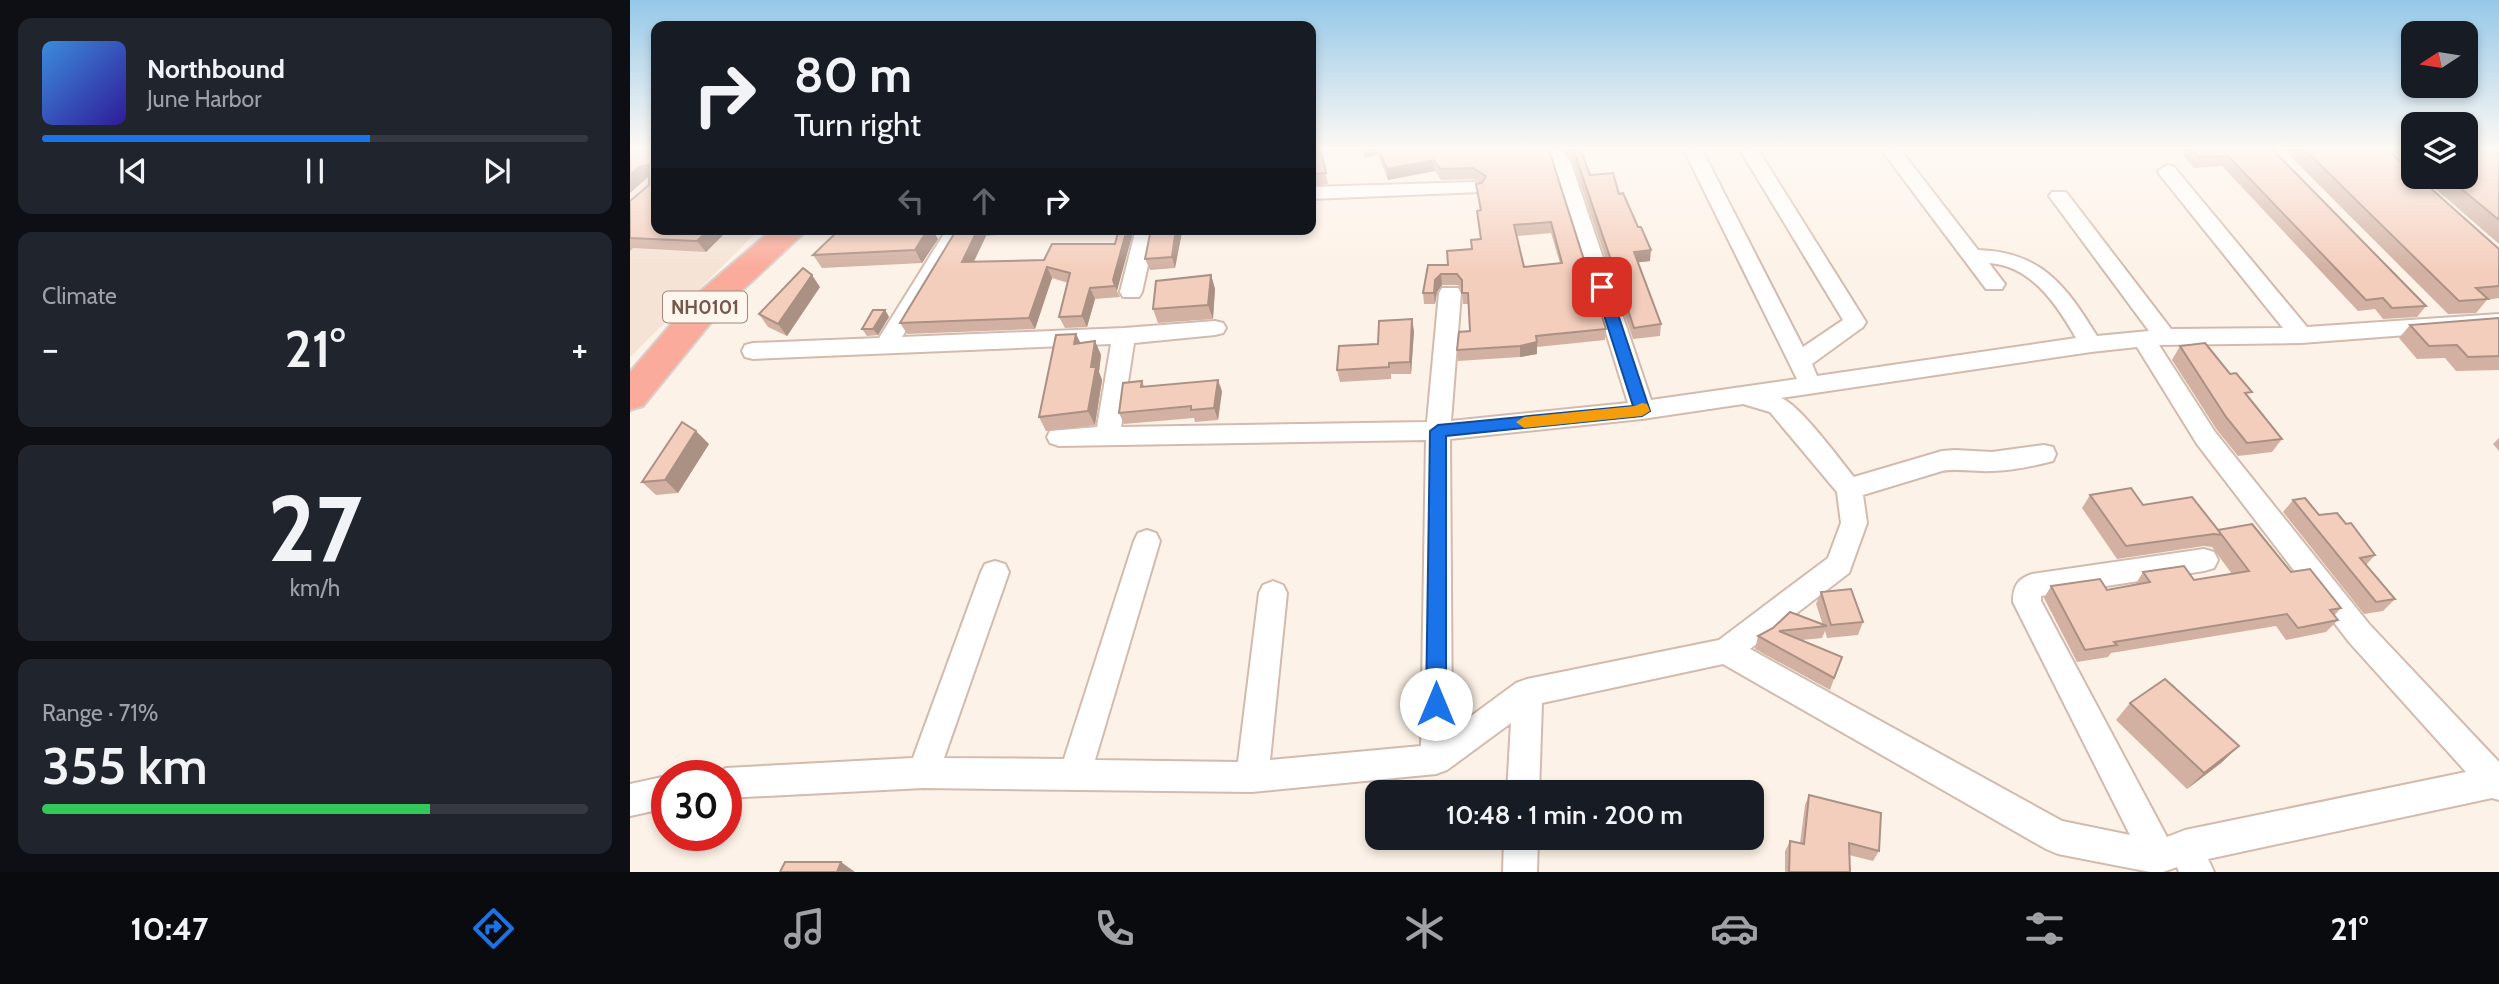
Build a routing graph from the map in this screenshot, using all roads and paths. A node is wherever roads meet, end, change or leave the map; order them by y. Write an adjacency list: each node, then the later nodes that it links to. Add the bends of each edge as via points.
1 (1446, 189): 7 (street)
2 (1570, 189): 30 (street)
3 (1712, 189): 26 (street)
4 (1773, 189): 26 (street, via 1855,322)
5 (1920, 189): 12 (street)
6 (2181, 189): 20 (street)
7 (1316, 192)
8 (2059, 196): 22 (street)
9 (785, 235): 28 (highway, NH0101, via 709,302)
10 (953, 235): 24 (street)
11 (1144, 235): 14 (street)
12 (1971, 256): 13 (street); 23 (street, via 2016,260 2044,277 2062,295)
13 (1994, 284)
14 (1130, 292)
15 (1450, 293): 31 (street)
16 (2422, 306): 18 (street)
17 (2499, 321): 18 (street)
18 (2442, 325): 20 (street)
19 (1215, 328): 21 (street)
20 (2301, 335): 22 (street)
21 (1124, 336): 24 (street); 32 (street)
22 (2154, 338): 23 (street); 48 (street, via 2206,438 2359,633)
23 (2091, 344): 27 (street)
24 (886, 345): 25 (street)
25 (753, 351)
26 (1799, 362): 27 (street)
27 (1811, 385): 29 (street)
28 (632, 390)
29 (1743, 395): 30 (street); 35 (street, via 1778,406)
30 (1642, 411): 31 (street)
31 (1438, 431): 32 (street); 42 (street)
32 (1108, 435): 33 (street)
33 (1059, 437)
34 (2044, 454): 35 (street, via 1942,461)
35 (1849, 489): 40 (street, via 1854,523 1839,565)
36 (1147, 541): 44 (street)
37 (2204, 560): 52 (street, via 2032,586 2027,602)
38 (995, 572): 43 (street)
39 (1273, 593): 45 (street)
40 (1726, 651): 41 (street); 52 (street, via 2058,837)
41 (1527, 693): 42 (street); 46 (street)
42 (1436, 759): 45 (street)
43 (923, 773): 44 (street); 47 (street)
44 (1075, 775): 45 (street)
45 (1252, 777)
46 (1524, 780)
47 (742, 782)
48 (2498, 782): 52 (street)
49 (651, 795): 50 (street)
50 (630, 800)
51 (1521, 850): 53 (street)
52 (2180, 859)
53 (1520, 872)

